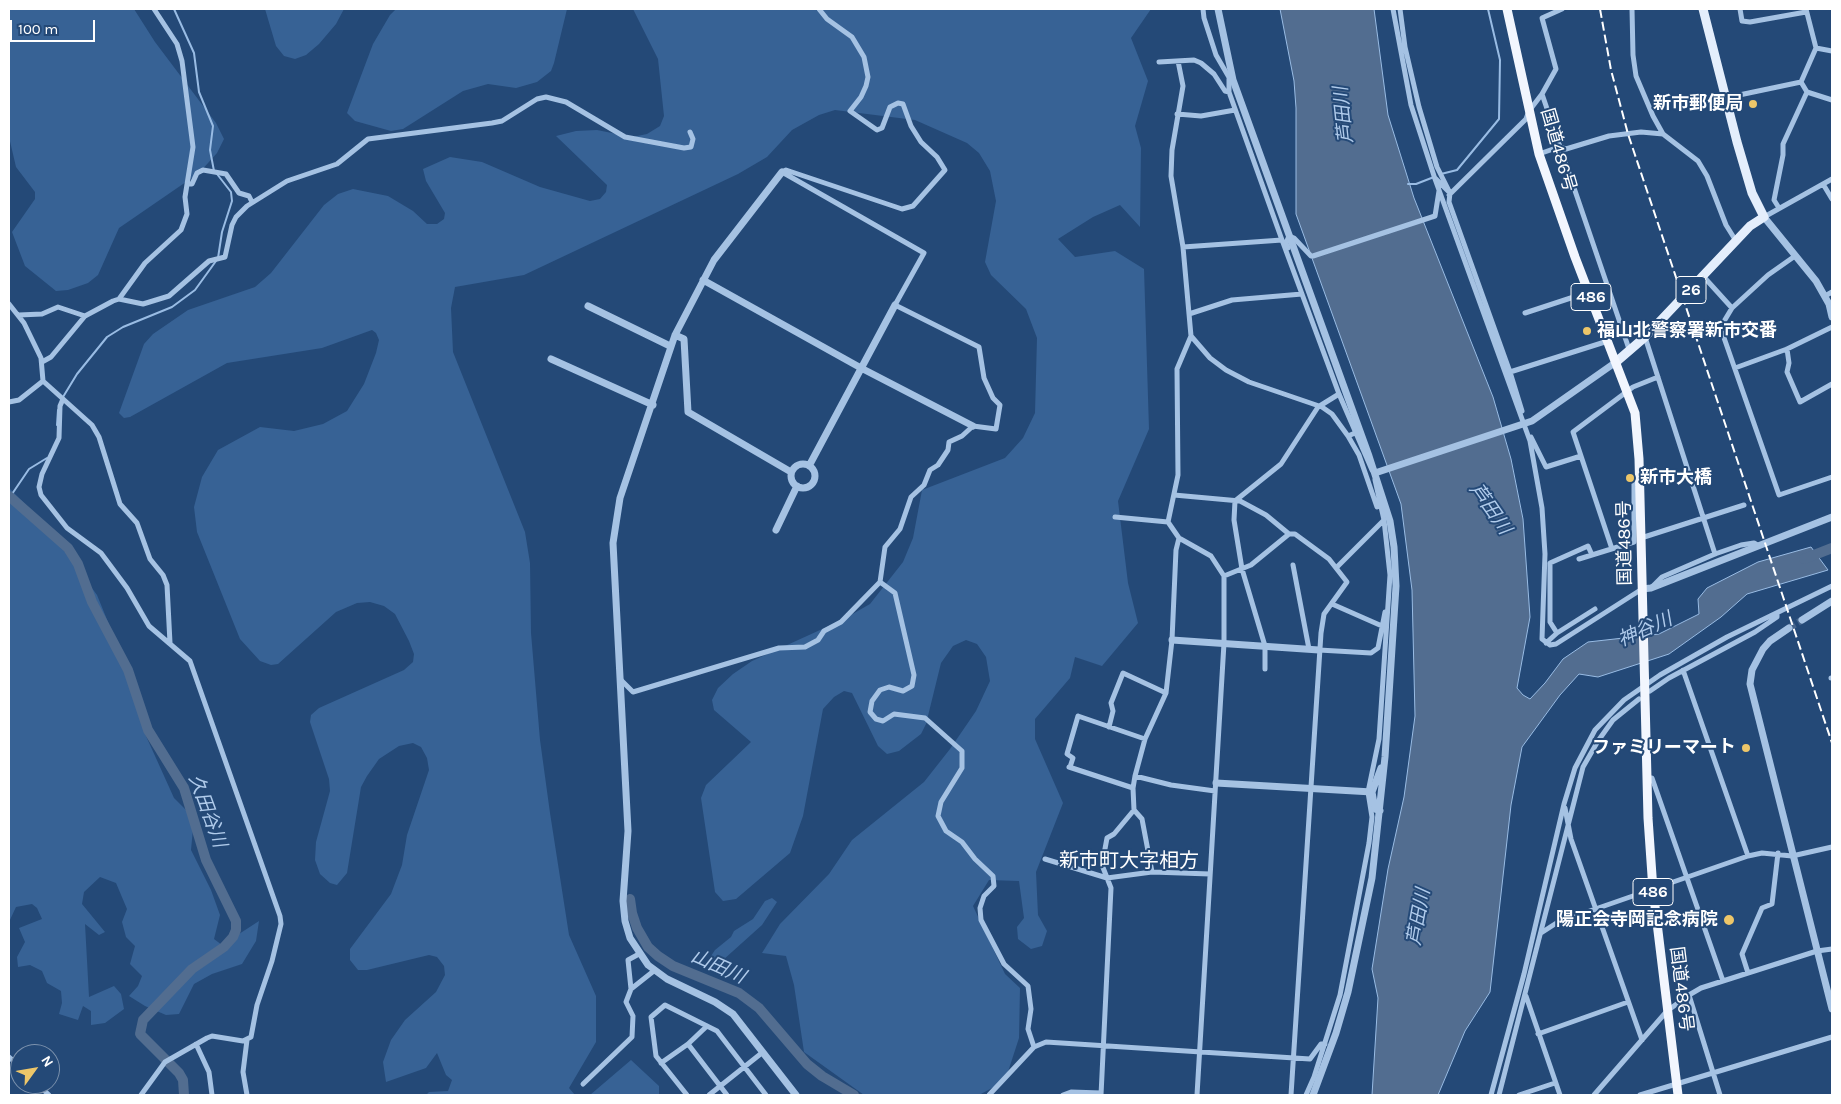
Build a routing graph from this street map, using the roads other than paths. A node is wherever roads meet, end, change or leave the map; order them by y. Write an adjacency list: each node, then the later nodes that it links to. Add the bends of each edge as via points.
1 (154, 9): 34 (street, via 177,44 182,61 193,147)
2 (819, 9): 31 (street, via 852,37 866,63 866,86 862,97 850,111 877,130 882,128 890,107 903,104 921,142 945,170 913,206 902,209 786,170)
3 (1203, 9): 17 (street, via 1216,56)
4 (1218, 9): 17 (street)
5 (1393, 9): 32 (street, via 1412,105)
6 (1400, 9): 37 (street, via 1419,107 1437,167)
7 (1507, 9): 25 (highway, 国道486号 / 486)
8 (1562, 9): 21 (street, via 1542,18 1556,69)
9 (1632, 9): 28 (street, via 1636,76)
10 (1703, 9): 22 (main road)
11 (1740, 9): 12 (street, via 1742,21 1750,22)
12 (1806, 10): 13 (street)
13 (1816, 48): 14 (street); 18 (street)
14 (1832, 52)
15 (1178, 61): 16 (street); 19 (street, via 1201,63); 26 (street, via 1183,86)
16 (1159, 62)
17 (1231, 79): 19 (street); 43 (street)
18 (1801, 82): 20 (street); 22 (street)
19 (1229, 92): 24 (street)
20 (1807, 92): 23 (street); 40 (street, via 1783,144 1774,200)
21 (1542, 94): 25 (street); 29 (street)
22 (1726, 98): 42 (main road, via 1752,193)
23 (1832, 100)
24 (1235, 110): 26 (street, via 1201,116); 43 (street)
25 (1529, 111): 30 (highway, 国道486号 / 486); 37 (street, via 1526,119)
26 (1177, 114): 45 (street, via 1171,176)
27 (690, 132): 39 (street, via 692,143 684,148 634,139 566,102 546,97 537,99 502,121 368,138 337,164 287,181)
28 (1663, 134): 29 (street, via 1641,132 1609,136 1566,149); 44 (street, via 1698,161)
29 (1562, 147): 30 (street); 69 (street)
30 (1539, 154): 49 (highway, 国道486号 / 486)
31 (782, 172): 48 (street); 54 (street, via 924,254)
32 (1434, 178): 36 (street); 37 (street)
33 (1832, 179): 35 (street)
34 (188, 184): 39 (street, via 192,184 197,173 203,170 226,174 239,193 248,196); 52 (street, via 185,197 187,214 181,230 145,263)
35 (1824, 184): 38 (street); 40 (street)
36 (1439, 190): 41 (street); 43 (street, via 1434,216 1314,256 1294,238)
37 (1450, 193): 41 (street); 75 (street, via 1449,202)
38 (1832, 200)
39 (252, 202): 52 (street, via 236,217 226,257 209,261 169,296 143,304)
40 (1779, 208): 42 (street)
41 (1445, 210): 85 (street)
42 (1764, 216): 44 (main road, 26); 46 (street)
43 (1286, 238): 45 (street); 50 (street); 93 (street)
44 (1736, 242): 47 (main road, 26)
45 (1183, 247): 58 (street)
46 (1796, 256): 51 (street); 56 (street, via 1768,275)
47 (1703, 276): 56 (street); 65 (main road, 26)
48 (702, 280): 63 (street); 73 (street)
49 (1588, 292): 57 (street); 66 (highway, 国道486号 / 486)
50 (1302, 294): 58 (street, via 1232,300); 80 (street)
51 (1829, 294): 61 (street)
52 (119, 299): 60 (street)
53 (9, 304): 59 (street)
54 (896, 304): 73 (street); 86 (street, via 979,347 984,378 1000,405 996,428)
55 (588, 306): 67 (street)
56 (1732, 308): 74 (street, via 1722,323 1722,332)
57 (1525, 313)
58 (1189, 314): 64 (street)
59 (18, 315): 60 (street, via 42,314 58,307); 71 (street)
60 (85, 316): 71 (street, via 51,357)
61 (1832, 317)
62 (1832, 327): 68 (street)
63 (675, 335): 67 (street); 92 (street, via 684,339 688,412)
64 (1191, 336): 84 (street, via 1210,358 1226,370 1249,382); 97 (street, via 1177,369 1178,474)
65 (1645, 337): 69 (main road, 26); 76 (street)
66 (1608, 341): 72 (highway, 国道486号 / 486); 75 (street)
67 (670, 346): 83 (street)
68 (1787, 349): 74 (street); 78 (street, via 1787,372 1800,402)
69 (1630, 352): 72 (main road, 26)
70 (551, 359): 83 (street)
71 (42, 362): 77 (street)
72 (1616, 362): 79 (highway, 国道486号 / 486); 85 (street, via 1532,422)
73 (861, 368): 86 (street); 91 (street)
74 (1735, 368): 94 (street, via 1779,495)
75 (1510, 372): 85 (street)
76 (1658, 377): 79 (street); 102 (street)
77 (43, 381): 81 (street); 82 (street, via 19,400)
78 (1832, 384)
79 (1628, 391): 90 (street, via 1573,432); 95 (highway, 国道486号 / 486, via 1635,413)
80 (1339, 394): 84 (street); 88 (street)
81 (63, 399): 132 (street, via 92,425 111,470 120,504 137,523 150,559 167,584); 132 (street, via 59,438 38,486 41,495 67,528 101,553 127,588 148,626)
82 (9, 402)
83 (652, 405): 139 (street, via 615,520 613,543)
84 (1318, 406): 89 (street, via 1332,414); 98 (street, via 1281,464)
85 (1524, 424): 87 (street); 93 (street)
86 (973, 426): 118 (street, via 949,442 948,450 938,465 930,470 924,486 911,497 900,529 884,547)
87 (1527, 432): 90 (street, via 1546,467); 131 (street, via 1542,508 1545,554 1542,638)
88 (1355, 433): 89 (street); 93 (street, via 1368,465)
89 (1348, 436): 103 (street)
90 (1581, 456): 110 (street)
91 (809, 466): 92 (street, via 799,465); 96 (street, via 814,472 814,480 809,486)
92 (791, 472): 96 (street, via 791,479)
93 (1375, 473): 103 (street); 147 (street, via 1390,521 1396,586)
94 (1832, 477)
95 (1640, 483): 108 (highway, 国道486号 / 486); 110 (street, via 1634,484 1634,542)
96 (797, 486): 105 (street)
97 (1174, 495): 98 (street); 104 (street)
98 (1235, 501): 106 (street, via 1266,515); 116 (street, via 1234,520)
99 (1744, 505): 102 (street)
100 (1115, 517): 104 (street)
101 (1832, 517): 109 (street)
102 (1704, 518): 108 (street); 111 (street)
103 (1384, 521): 115 (street); 122 (street, via 1390,576)
104 (1168, 522): 107 (street)
105 (776, 530)
106 (1289, 534): 115 (street, via 1295,534); 116 (street, via 1266,556)
107 (1180, 538): 117 (street, via 1212,556); 130 (street, via 1175,559)
108 (1641, 538): 120 (highway, 国道486号 / 486)
109 (1759, 546): 111 (street, via 1754,543 1741,545); 120 (street)
110 (1612, 548): 112 (street)
111 (1715, 554): 120 (street, via 1662,577)
112 (1592, 555): 113 (street); 129 (street, via 1588,546 1550,563 1550,622)
113 (1580, 559)
114 (1293, 565): 135 (street)
115 (1337, 567): 123 (street, via 1347,582)
116 (1242, 569): 117 (street); 134 (street)
117 (1224, 576): 133 (street)
118 (880, 582): 141 (street, via 841,622 805,647 779,648); 191 (street, via 895,593 914,675 912,686 903,691 889,687 880,690 872,701 870,712 883,721 894,714 925,718 962,751 962,768 942,802 938,816 946,831 962,842 994,876 994,886 984,896 980,908 981,920 1004,964 1028,986 1031,1009 1028,1029)
119 (1832, 586): 125 (street)
120 (1646, 589): 131 (street, via 1556,644); 140 (highway, 国道486号 / 486)
121 (1832, 600): 126 (street)
122 (1388, 603): 127 (street); 153 (street, via 1379,739)
123 (1332, 604): 127 (street); 136 (street, via 1324,614)
124 (1595, 609): 129 (street)
125 (1777, 614): 138 (street, via 1755,632); 140 (street, via 1727,637 1660,675)
126 (1802, 620)
127 (1382, 626): 136 (street, via 1378,648 1371,653)
128 (1789, 628): 161 (street, via 1763,649 1752,670 1750,684)
129 (1557, 632): 131 (street)
130 (1172, 640): 133 (street); 142 (street)
131 (1546, 642)
132 (170, 643): 185 (street, via 190,661 280,916 272,961 251,1037)
133 (1224, 643): 134 (street); 150 (street)
134 (1265, 646): 135 (street); 137 (street)
135 (1309, 649): 136 (street)
136 (1319, 650): 152 (street)
137 (1265, 669)
138 (1683, 670): 140 (street); 160 (street)
139 (620, 679): 141 (street); 143 (street)
140 (1648, 689): 149 (highway, 国道486号 / 486); 154 (street, via 1624,700 1595,730 1575,768)
141 (633, 692): 143 (street)
142 (1166, 693): 145 (street, via 1123,673 1111,703 1113,711); 146 (street)
143 (621, 695): 172 (street, via 628,831 625,921)
144 (1639, 700): 157 (street, via 1613,720 1598,741 1584,767)
145 (1109, 727): 146 (street); 151 (street, via 1078,716 1067,754 1074,758 1070,767)
146 (1145, 739): 148 (street)
147 (1384, 766): 153 (street, via 1380,768); 156 (street)
148 (1135, 776): 150 (street, via 1171,785); 151 (street)
149 (1647, 778): 166 (street, via 1652,778); 167 (highway, 国道486号 / 486)
150 (1215, 787): 152 (street); 164 (street)
151 (1132, 788): 155 (street)
152 (1311, 789): 153 (street); 194 (street)
153 (1370, 792): 156 (street, via 1375,809); 189 (street, via 1372,817 1358,908 1340,995)
154 (1564, 804): 157 (street); 218 (street, via 1527,964)
155 (1134, 810): 163 (street, via 1142,819); 165 (street, via 1107,838 1102,865)
156 (1380, 811): 217 (street, via 1372,878 1348,992)
157 (1568, 824): 168 (street); 169 (street)
158 (1832, 847): 161 (street)
159 (1778, 853): 160 (street); 161 (street); 174 (street, via 1772,904 1762,908 1742,954)
160 (1748, 856): 166 (street)
161 (1792, 856): 171 (street)
162 (1045, 859): 165 (street)
163 (1152, 872): 164 (street); 165 (street)
164 (1210, 874): 193 (street)
165 (1107, 878): 190 (street, via 1111,888)
166 (1687, 878): 167 (street); 175 (street)
167 (1653, 890): 168 (street); 181 (highway, 国道486号 / 486)
168 (1596, 910): 169 (street, via 1558,922); 179 (street)
169 (1541, 933): 177 (street)
170 (1832, 949): 171 (street)
171 (1817, 951): 174 (street); 180 (street)
172 (639, 954): 173 (street); 176 (street, via 628,960)
173 (655, 970): 176 (street); 192 (street, via 733,1014)
174 (1748, 973): 175 (street)
175 (1723, 981): 178 (street)
176 (631, 989): 199 (street, via 626,1002 633,1016 632,1037)
177 (1526, 994): 183 (street); 201 (street)
178 (1689, 995): 181 (street); 197 (street)
179 (1628, 1002): 183 (street); 186 (street)
180 (1832, 1008)
181 (1667, 1011): 186 (street); 200 (highway, 国道486号 / 486)
182 (707, 1026): 188 (street); 195 (street, via 665,1005 650,1017 656,1056); 196 (street, via 717,1031)
183 (1538, 1034): 198 (street)
184 (1832, 1037): 197 (street)
185 (247, 1040): 187 (street, via 212,1036); 206 (street, via 243,1072)
186 (1642, 1040): 223 (street)
187 (196, 1044): 204 (street, via 166,1061); 205 (street, via 209,1072)
188 (688, 1044): 195 (street); 202 (street)
189 (1324, 1044): 194 (street, via 1310,1058); 216 (street)
190 (1102, 1046): 191 (street, via 1046,1042); 193 (street); 203 (street)
191 (1034, 1047): 212 (street)
192 (763, 1052): 196 (street); 211 (street)
193 (1198, 1052): 194 (street); 214 (street)
194 (1294, 1058): 215 (street)
195 (661, 1062): 207 (street)
196 (744, 1066): 202 (street); 210 (street)
197 (1713, 1074): 200 (street); 226 (street)
198 (1555, 1083): 221 (street); 222 (street)
199 (583, 1084)
200 (1677, 1084): 224 (street); 225 (highway, 国道486号 / 486)
201 (1501, 1087): 219 (street); 220 (street)
202 (721, 1088): 208 (street); 209 (street)
203 (1101, 1094): 213 (street, via 1071,1092)
204 (141, 1095)
205 (212, 1095)
206 (247, 1095)
207 (686, 1095)
208 (710, 1095)
209 (727, 1095)
210 (766, 1095)
211 (796, 1095)
212 (989, 1095)
213 (1063, 1095)
214 (1197, 1095)
215 (1291, 1095)
216 (1306, 1095)
217 (1313, 1095)
218 (1491, 1095)
219 (1499, 1095)
220 (1505, 1095)
221 (1519, 1095)
222 (1560, 1095)
223 (1594, 1095)
224 (1640, 1095)
225 (1678, 1095)
226 (1720, 1095)

